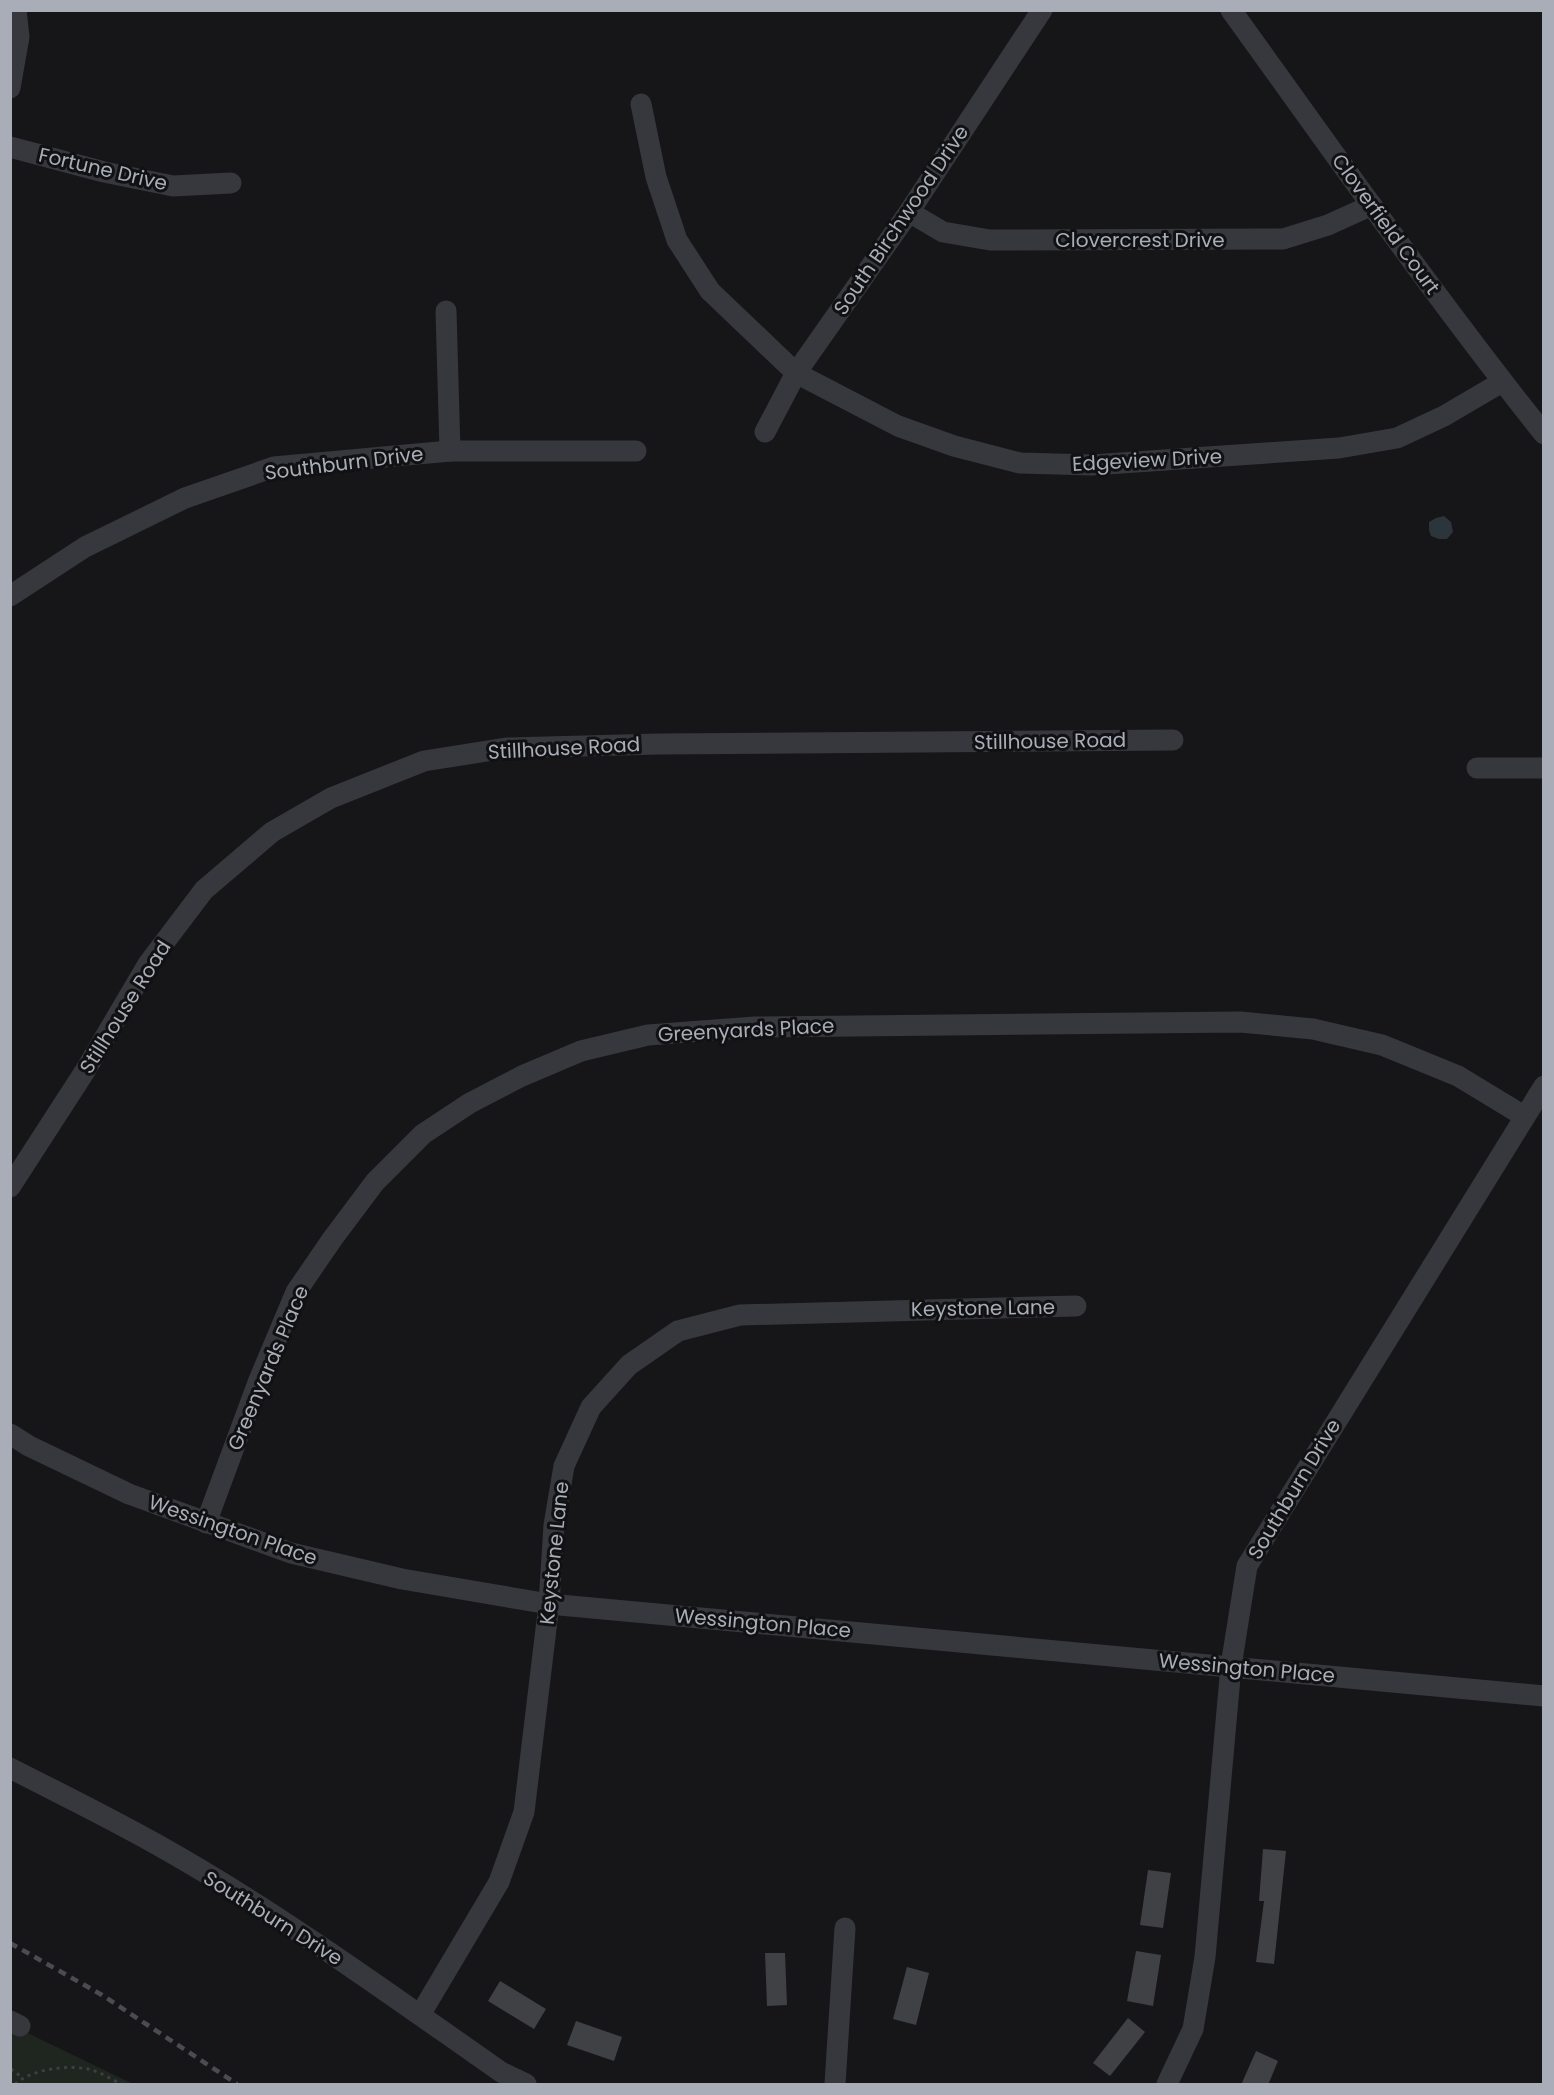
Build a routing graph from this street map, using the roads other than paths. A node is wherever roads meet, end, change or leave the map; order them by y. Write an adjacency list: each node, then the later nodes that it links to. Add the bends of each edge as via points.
1 (16, 10): 4 (street, via 19,37)
2 (1042, 10): 9 (street, South Birchwood Drive)
3 (1231, 10): 8 (street, Cloverfield Court)
4 (10, 88)
5 (641, 104): 11 (street, Edgeview Drive, via 656,177 677,240 710,291)
6 (10, 147): 7 (street, Fortune Drive, via 173,186)
7 (231, 183)
8 (1372, 205): 9 (street, Clovercrest Drive, via 1283,239 990,240 943,232); 12 (street, Cloverfield Court)
9 (909, 212): 11 (street, South Birchwood Drive)
10 (446, 312): 15 (street)
11 (796, 373): 12 (street, Edgeview Drive, via 898,426 954,446 1020,463 1092,465 1339,448 1397,438); 13 (street, South Birchwood Drive)
12 (1502, 382): 14 (street, Cloverfield Court)
13 (765, 432)
14 (1544, 434)
15 (450, 451): 16 (street, Southburn Drive); 17 (street, Southburn Drive, via 274,467 184,498 85,547)
16 (636, 452)
17 (10, 596)
18 (1173, 740): 23 (street, Stillhouse Road, via 506,748 424,761 331,798 272,832 204,890 148,964)
19 (1477, 768): 20 (street)
20 (1544, 768)
21 (1544, 1086): 22 (street, Southburn Drive)
22 (1524, 1116): 26 (street, Greenyards Place, via 1458,1076 1382,1045 1313,1029 1240,1022 755,1027 648,1035 581,1051 470,1103 423,1134 375,1182 296,1292); 28 (street, Southburn Drive, via 1247,1566)
23 (10, 1187)
24 (1076, 1306): 27 (street, Keystone Lane, via 740,1315 678,1331 629,1365 586,1416 564,1466 554,1524)
25 (10, 1434): 26 (street, Wessington Place, via 129,1494)
26 (206, 1523): 27 (street, Wessington Place, via 291,1553 402,1579)
27 (549, 1604): 28 (street, Wessington Place); 32 (street, Keystone Lane, via 524,1812 499,1882)
28 (1231, 1666): 29 (street, Wessington Place); 35 (street, Southburn Drive, via 1205,1957 1193,2029)
29 (1544, 1696)
30 (10, 1768): 32 (street, Southburn Drive, via 156,1844 268,1912)
31 (846, 1928): 34 (street)
32 (420, 2014): 33 (street, Southburn Drive, via 501,2072)
33 (526, 2085)
34 (835, 2085)
35 (1167, 2085)

